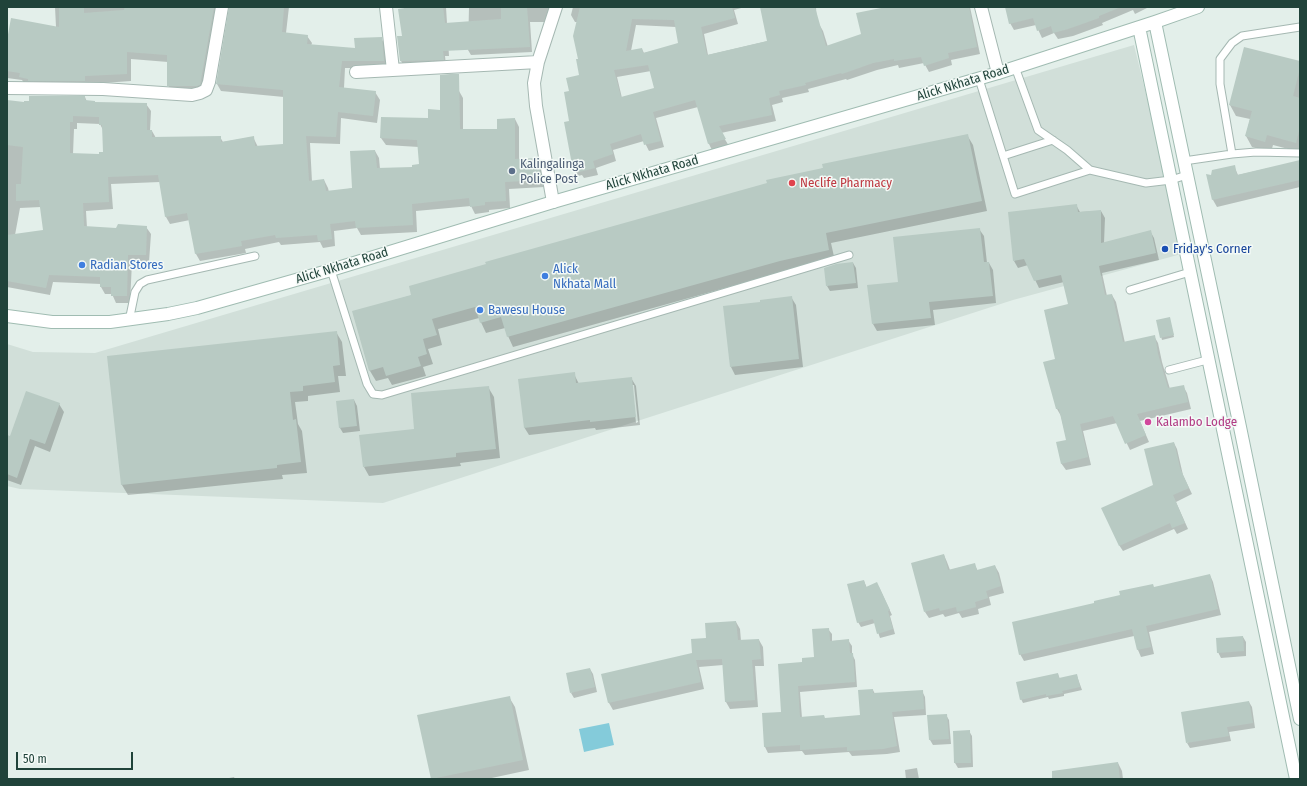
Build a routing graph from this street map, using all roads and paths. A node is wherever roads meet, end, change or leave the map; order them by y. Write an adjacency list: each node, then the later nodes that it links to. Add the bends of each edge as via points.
1 (222, 7): 15 (main road, via 209,82 206,90 200,94 103,88)
2 (386, 7): 11 (main road)
3 (556, 7): 9 (main road)
4 (981, 7): 13 (main road)
5 (1198, 7): 6 (main road, Alick Nkhata Road)
6 (1155, 22): 7 (main road, Alick Nkhata Road); 20 (main road)
7 (1139, 27): 10 (main road, Alick Nkhata Road); 23 (main road)
8 (1300, 27): 18 (lane, via 1242,36 1232,43 1220,59 1220,84)
9 (538, 62): 11 (main road); 24 (main road, via 534,82 536,106)
10 (1015, 67): 13 (main road, Alick Nkhata Road); 16 (lane, via 1038,130)
11 (393, 70): 12 (main road)
12 (356, 72)
13 (998, 73): 14 (main road, Alick Nkhata Road)
14 (979, 79): 19 (lane); 24 (main road, Alick Nkhata Road)
15 (7, 88)
16 (1053, 140): 19 (lane); 21 (lane)
17 (1300, 153): 18 (lane)
18 (1232, 154): 20 (lane)
19 (1003, 156): 21 (lane, via 1015,194)
20 (1184, 161): 22 (main road)
21 (1090, 170): 23 (lane, via 1146,183)
22 (1187, 175): 23 (lane); 34 (main road)
23 (1171, 180): 28 (main road)
24 (553, 202): 27 (main road, Alick Nkhata Road)
25 (849, 255): 27 (lane, via 382,395 373,394 367,384)
26 (255, 256): 31 (lane, via 147,280 134,292)
27 (330, 270): 31 (main road, Alick Nkhata Road, via 197,308)
28 (1190, 272): 29 (lane); 32 (main road)
29 (1130, 290)
30 (7, 316): 31 (main road, Alick Nkhata Road, via 52,322)
31 (129, 321)
32 (1207, 360): 33 (lane); 35 (main road)
33 (1169, 370)
34 (1300, 719)
35 (1296, 779)

